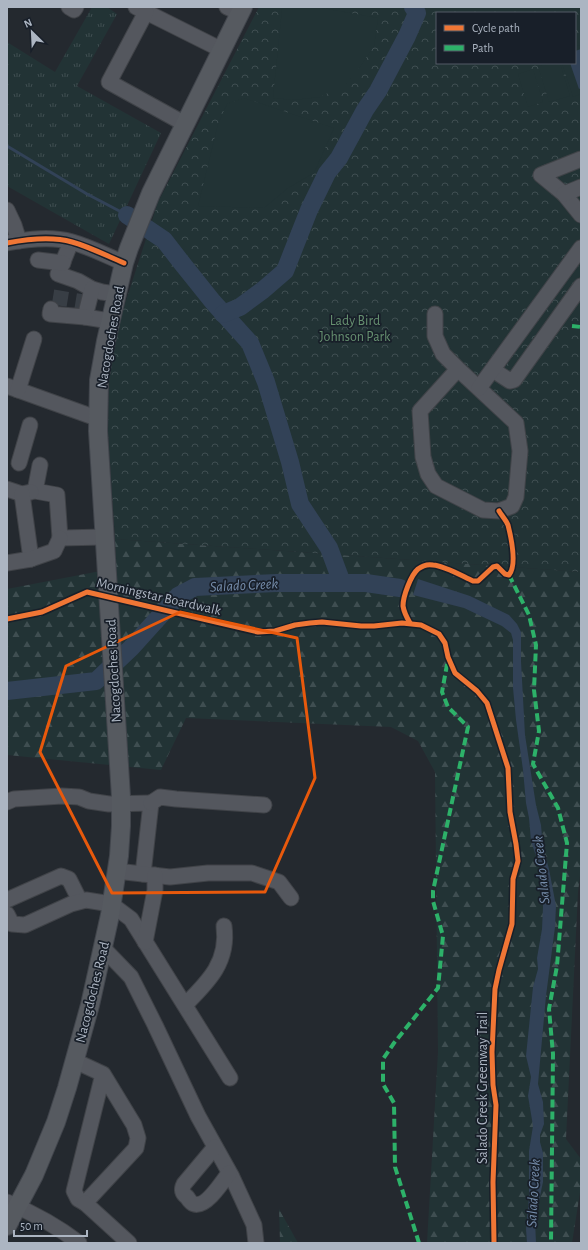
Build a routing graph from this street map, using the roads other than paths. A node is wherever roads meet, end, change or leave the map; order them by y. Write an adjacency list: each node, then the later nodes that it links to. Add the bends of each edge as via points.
1 (69, 7): 2 (street, via 74,10)
2 (76, 7)
3 (237, 9): 5 (main road, Nacogdoches Road)
4 (141, 10): 5 (street); 6 (street, via 109,82)
5 (222, 50): 6 (main road, Nacogdoches Road)
6 (185, 124): 15 (main road, Nacogdoches Road, via 151,193)
7 (581, 159): 9 (street, via 541,175)
8 (581, 187): 9 (street)
9 (564, 194): 11 (street)
10 (7, 210): 12 (street, via 14,225)
11 (581, 214)
12 (13, 242): 13 (street, via 51,239)
13 (72, 242): 15 (street); 17 (street)
14 (581, 248): 27 (street)
15 (127, 255): 19 (main road, Nacogdoches Road)
16 (38, 260): 17 (street)
17 (59, 273): 20 (street, via 78,281)
18 (581, 286): 27 (street, via 514,380 510,381)
19 (116, 294): 20 (street, via 102,292); 24 (main road, Nacogdoches Road)
20 (88, 297): 23 (street)
21 (51, 308): 23 (street, via 50,314)
22 (435, 314): 26 (street, via 435,336 443,354)
23 (85, 317): 24 (street)
24 (110, 321): 30 (main road, Nacogdoches Road, via 99,380)
25 (34, 339): 28 (street)
26 (458, 369): 29 (street); 29 (street, via 420,411 423,457 428,474 436,486 483,510 499,511 512,506 516,498 520,451 516,422)
27 (493, 370): 29 (street)
28 (12, 388): 30 (street)
29 (480, 388)
30 (99, 419): 36 (main road, Nacogdoches Road)
31 (30, 425): 32 (street)
32 (18, 463)
33 (40, 464): 35 (street)
34 (7, 489): 35 (street)
35 (28, 493): 37 (street, via 57,495); 38 (street)
36 (105, 537): 37 (street); 41 (main road, Nacogdoches Road)
37 (60, 538): 38 (street, via 54,551)
38 (32, 559): 39 (street)
39 (7, 563)
40 (7, 802): 41 (street, via 14,799 62,796 79,797 89,802)
41 (120, 803): 42 (street); 44 (main road, Nacogdoches Road, via 121,826)
42 (151, 803): 43 (street, via 160,797); 45 (street)
43 (264, 805)
44 (116, 871): 45 (street); 49 (main road, Nacogdoches Road)
45 (149, 875): 46 (street, via 170,877 208,873 252,873 279,882); 52 (street, via 155,890)
46 (292, 898)
47 (7, 900): 48 (street, via 61,876 69,879)
48 (80, 901): 49 (street); 50 (street, via 26,925 12,924)
49 (112, 904): 52 (street, via 130,919); 53 (main road, Nacogdoches Road)
50 (7, 914)
51 (224, 926): 54 (street, via 226,938 219,964 207,983)
52 (145, 942): 54 (street)
53 (103, 948): 55 (main road, Nacogdoches Road); 58 (street, via 131,976)
54 (185, 1005): 57 (street)
55 (74, 1061): 56 (street); 61 (main road, Nacogdoches Road, via 56,1122 34,1175)
56 (103, 1074): 60 (street, via 74,1191 78,1199); 60 (street, via 134,1125 138,1138 136,1148)
57 (230, 1078)
58 (215, 1147): 59 (street); 59 (street, via 184,1184 183,1193 191,1202 200,1204 212,1195)
59 (229, 1173): 65 (street, via 254,1225)
60 (85, 1203): 63 (street)
61 (12, 1204): 62 (main road, Nacogdoches Road); 64 (street, via 65,1232)
62 (7, 1226)
63 (121, 1240)
64 (78, 1243)
65 (256, 1243)

